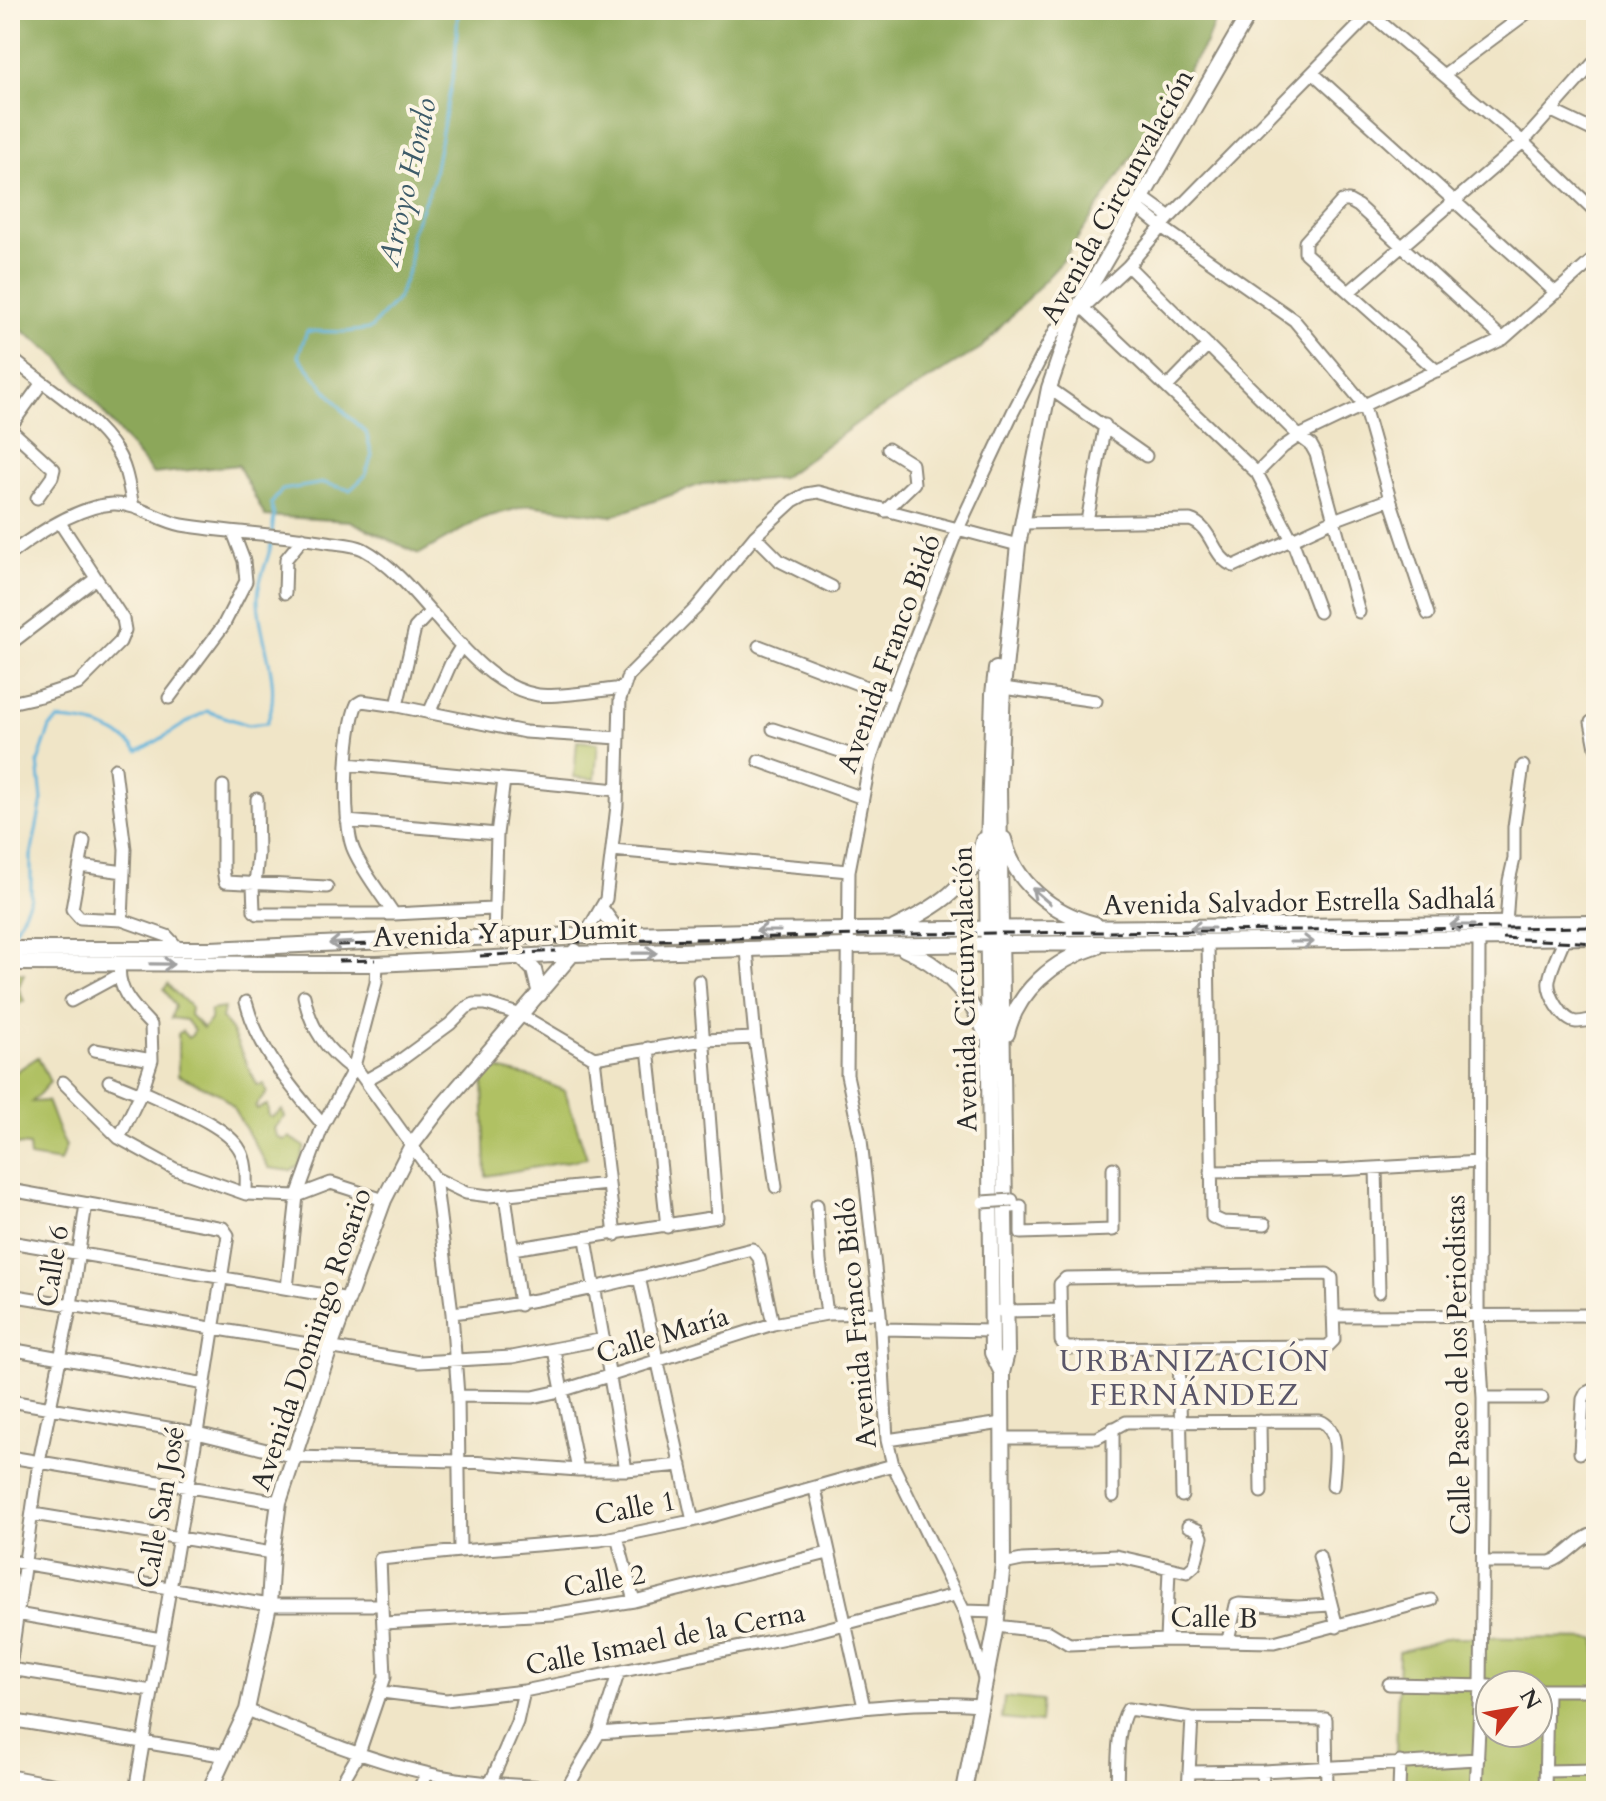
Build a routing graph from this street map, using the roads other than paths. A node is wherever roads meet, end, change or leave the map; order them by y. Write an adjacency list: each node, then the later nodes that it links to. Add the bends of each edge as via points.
1 (1251, 10): 11 (main road, Avenida Circunvalación)
2 (1531, 10): 6 (street)
3 (1370, 11): 5 (street, Avenida Franco Bidó); 6 (street)
4 (1596, 60): 7 (street)
5 (1313, 73): 10 (street); 13 (street, Avenida Franco Bidó)
6 (1445, 74): 9 (street)
7 (1552, 111): 8 (street); 9 (street)
8 (1596, 132)
9 (1523, 142): 10 (street); 12 (street)
10 (1455, 200): 15 (street); 19 (street)
11 (1139, 201): 13 (street); 14 (street); 20 (main road, Avenida Circunvalación)
12 (1596, 212)
13 (1170, 217): 14 (street, Avenida Franco Bidó)
14 (1163, 228): 17 (street, Avenida Franco Bidó); 28 (street, via 1294,320)
15 (1401, 247): 18 (street); 18 (street, via 1358,206 1349,201 1338,204 1305,242 1305,253); 21 (street)
16 (1596, 257): 19 (street)
17 (1128, 266): 20 (street, Avenida Franco Bidó); 22 (street)
18 (1350, 291): 24 (street)
19 (1556, 293): 21 (street)
20 (1079, 311): 26 (street); 27 (main road, Avenida Circunvalación); 43 (street, Avenida Franco Bidó, via 1056,329 1039,357)
21 (1503, 339): 24 (street)
22 (1208, 345): 26 (street); 31 (street)
23 (10, 357): 25 (street)
24 (1437, 371): 28 (street)
25 (41, 384): 30 (street); 37 (street, via 102,431 124,467)
26 (1167, 387): 34 (street)
27 (1049, 388): 29 (street); 42 (main road, Avenida Circunvalación)
28 (1363, 403): 31 (street); 36 (street)
29 (1105, 425): 33 (street); 40 (street)
30 (10, 428): 35 (street, via 54,469)
31 (1299, 436): 34 (street); 39 (street, via 1316,454)
32 (888, 449): 38 (street, via 912,464 914,483)
33 (1146, 456)
34 (1257, 473): 47 (street)
35 (37, 498)
36 (1390, 499): 39 (street); 57 (street)
37 (133, 506): 41 (street, via 112,504); 44 (street, via 169,522)
38 (885, 511): 43 (street); 45 (street, via 812,492 793,501)
39 (1334, 520): 47 (street); 56 (street)
40 (1087, 521): 42 (street); 47 (street, via 1197,522 1226,563 1234,566)
41 (60, 523): 49 (street); 50 (street)
42 (1023, 523): 48 (main road, Avenida Circunvalación)
43 (957, 531): 48 (street); 63 (street, Avenida Franco Bidó)
44 (233, 532): 46 (street); 64 (street, via 246,581 223,626)
45 (755, 536): 51 (street, via 780,561); 61 (street, via 696,608 638,664)
46 (299, 538): 52 (street, via 286,559); 54 (street, via 361,548)
47 (1292, 540): 55 (street)
48 (1018, 545): 53 (main road, Avenida Circunvalación)
49 (10, 554)
50 (95, 579): 58 (street); 66 (street, via 123,619 120,642 78,684)
51 (832, 587)
52 (285, 593)
53 (1011, 603): 62 (main road, Avenida Circunvalación); 83 (main road, Avenida Circunvalación, via 993,694)
54 (430, 612): 59 (street); 67 (street, via 415,628)
55 (1319, 612)
56 (1359, 612)
57 (1428, 614)
58 (10, 644)
59 (462, 645): 61 (street, via 511,686 540,696); 68 (street)
60 (759, 646): 63 (street)
61 (623, 688): 71 (street, Avenida Domingo Rosario)
62 (1003, 688): 65 (street); 83 (main road, Avenida Circunvalación)
63 (892, 697): 74 (street, Avenida Franco Bidó)
64 (169, 698)
65 (1096, 701)
66 (10, 703)
67 (397, 706): 68 (street); 75 (street, via 357,704)
68 (429, 713): 71 (street, via 525,732)
69 (1591, 722): 72 (street)
70 (773, 729): 74 (street)
71 (619, 738): 80 (street, Avenida Domingo Rosario)
72 (1596, 748)
73 (759, 761): 81 (street)
74 (870, 761): 81 (street, Avenida Franco Bidó)
75 (347, 764): 78 (street); 84 (street)
76 (1523, 766): 98 (street)
77 (115, 769): 90 (street)
78 (504, 780): 80 (street); 85 (street)
79 (223, 786): 91 (street, via 224,879)
80 (617, 790): 87 (street, Avenida Domingo Rosario)
81 (863, 798): 89 (street, Avenida Franco Bidó)
82 (257, 799): 91 (street)
83 (994, 816): 100 (main road, via 973,868 960,885 932,909); 103 (main road, one-way to 83, via 1050,905 1032,889); 105 (main road, Avenida Circunvalación)
84 (347, 821): 85 (street); 95 (street, via 354,853)
85 (497, 834): 93 (street)
86 (84, 841): 88 (street)
87 (612, 850): 89 (street); 94 (street, Avenida Domingo Rosario)
88 (80, 866): 90 (street); 96 (street, via 75,914)
89 (849, 871): 99 (street, Avenida Franco Bidó)
90 (124, 872): 96 (street)
91 (254, 885): 92 (street); 95 (street, via 258,914)
92 (327, 887)
93 (492, 909): 95 (street); 104 (street)
94 (602, 910): 101 (main road, via 615,928); 102 (street, Avenida Domingo Rosario)
95 (394, 914)
96 (122, 920): 113 (street, via 167,936)
97 (1596, 923): 98 (main road, Avenida Salvador Estrella Sadhalá)
98 (1506, 924): 103 (main road, Avenida Salvador Estrella Sadhalá, one-way to 103)
99 (846, 930): 100 (main road, Avenida Yapur Dumit); 101 (main road, Avenida Yapur Dumit, one-way to 101); 110 (street, Avenida Franco Bidó)
100 (890, 930): 105 (main road, Avenida Yapur Dumit)
101 (630, 934): 102 (main road, Avenida Yapur Dumit)
102 (585, 935): 104 (main road, Avenida Yapur Dumit); 115 (main road, Avenida Domingo Rosario)
103 (1111, 936): 105 (main road, Avenida Salvador Estrella Sadhalá); 109 (main road, Avenida Salvador Estrella Sadhalá); 132 (main road, via 1046,972 1016,1008)
104 (494, 937): 113 (main road, Avenida Yapur Dumit, one-way to 113)
105 (995, 937): 111 (main road, Avenida Yapur Dumit); 132 (main road, Avenida Circunvalación)
106 (1565, 937): 107 (main road, Avenida Salvador Estrella Sadhalá); 108 (main road, Avenida Salvador Estrella Sadhalá); 127 (street, via 1549,989 1570,1020)
107 (1596, 937)
108 (1479, 938): 109 (main road, Avenida Salvador Estrella Sadhalá, one-way to 108); 143 (street, Calle Paseo de los Periodistas)
109 (1208, 942): 146 (street)
110 (847, 946): 111 (main road, Avenida Yapur Dumit); 114 (main road, Avenida Yapur Dumit); 177 (street, Avenida Franco Bidó, via 847,1075 861,1140)
111 (896, 946): 132 (main road, via 953,980)
112 (10, 949): 116 (main road, Avenida Yapur Dumit)
113 (179, 949): 116 (main road, Avenida Yapur Dumit)
114 (747, 950): 115 (main road, Avenida Yapur Dumit, one-way to 114); 128 (street)
115 (572, 954): 117 (main road, Avenida Yapur Dumit); 122 (main road, Avenida Domingo Rosario)
116 (56, 955): 118 (main road, Avenida Yapur Dumit); 120 (main road, Avenida Yapur Dumit)
117 (521, 957): 119 (main road, Avenida Yapur Dumit); 122 (main road, via 534,970)
118 (10, 963)
119 (377, 964): 120 (main road, Avenida Yapur Dumit, one-way to 119); 135 (street)
120 (120, 969): 124 (street); 134 (street, via 123,989 151,1025)
121 (699, 981): 129 (street)
122 (540, 994): 126 (main road, Avenida Domingo Rosario)
123 (304, 996): 135 (street, via 317,1034 335,1056)
124 (71, 1001)
125 (246, 1002): 140 (street, via 254,1030 284,1080)
126 (521, 1015): 133 (street); 136 (street, via 486,1004 466,1008 398,1062); 142 (main road, Avenida Domingo Rosario)
127 (1596, 1019)
128 (755, 1038): 129 (street); 149 (street)
129 (704, 1040): 130 (street); 159 (street, via 718,1214)
130 (648, 1048): 133 (street); 159 (street)
131 (95, 1050): 134 (street)
132 (997, 1052): 154 (main road, Avenida Circunvalación); 175 (main road, Avenida Circunvalación)
133 (594, 1058): 148 (street)
134 (152, 1060): 139 (street)
135 (354, 1068): 136 (street); 140 (street)
136 (366, 1080): 142 (street)
137 (109, 1081): 139 (street)
138 (63, 1082): 141 (street)
139 (142, 1092): 141 (street); 151 (street, via 228,1136 240,1149)
140 (323, 1125): 153 (street)
141 (119, 1138): 151 (street, via 175,1169)
142 (412, 1145): 147 (street); 155 (main road, Avenida Domingo Rosario)
143 (1479, 1162): 145 (street); 179 (street, Calle Paseo de los Periodistas)
144 (1113, 1168): 154 (street, bridge, via 1113,1230 1021,1233 1021,1206)
145 (1376, 1168): 146 (street); 169 (street)
146 (1211, 1172): 158 (street, via 1216,1220)
147 (435, 1178): 152 (street, via 466,1193); 176 (street)
148 (607, 1184): 152 (street); 160 (street)
149 (776, 1187)
150 (10, 1190): 156 (street)
151 (246, 1194): 153 (street)
152 (505, 1195): 163 (street)
153 (297, 1196): 155 (street, via 331,1183); 167 (street)
154 (987, 1196): 175 (main road, Avenida Circunvalación)
155 (384, 1200): 171 (main road, Avenida Domingo Rosario)
156 (86, 1204): 164 (street, Calle 6); 165 (street, Calle San José, via 226,1231)
157 (817, 1205): 178 (street)
158 (1265, 1224)
159 (667, 1227): 160 (street)
160 (615, 1235): 161 (street)
161 (586, 1239): 163 (street); 168 (street)
162 (10, 1242): 164 (street)
163 (512, 1249): 173 (street)
164 (77, 1255): 165 (street); 172 (street, Calle 6)
165 (223, 1277): 167 (street); 183 (street, Calle San José)
166 (639, 1277): 168 (street); 182 (street, via 752,1249 759,1258); 192 (street)
167 (287, 1288): 171 (street)
168 (595, 1289): 173 (street); 186 (street)
169 (1379, 1292)
170 (10, 1295): 172 (street)
171 (349, 1299): 187 (main road, Avenida Domingo Rosario)
172 (71, 1305): 183 (street); 191 (street, Calle 6)
173 (520, 1305): 176 (street)
174 (1060, 1310): 175 (street); 181 (street, via 1060,1284 1066,1278 1327,1274 1332,1278); 188 (street, via 1066,1348)
175 (998, 1311): 185 (main road, Avenida Circunvalación); 194 (main road, Avenida Circunvalación, via 1007,1353)
176 (452, 1313): 193 (street)
177 (880, 1313): 178 (street, Calle María); 184 (street, Avenida Franco Bidó)
178 (827, 1314): 182 (street, Calle María)
179 (1478, 1315): 180 (street); 181 (street); 200 (street, Calle Paseo de los Periodistas)
180 (1596, 1315)
181 (1333, 1316): 188 (street, via 1334,1340 1328,1346)
182 (773, 1324): 192 (street, Calle María)
183 (215, 1327): 187 (street); 196 (street, Calle San José)
184 (882, 1329): 185 (street); 209 (street, Avenida Franco Bidó)
185 (992, 1331): 194 (main road, Avenida Circunvalación, via 992,1353)
186 (604, 1339): 190 (street); 195 (street)
187 (330, 1348): 193 (street, via 419,1362); 212 (main road, Avenida Domingo Rosario)
188 (1179, 1348): 204 (street)
189 (10, 1349): 191 (street)
190 (554, 1350): 193 (street); 198 (street)
191 (60, 1359): 196 (street); 203 (street, Calle 6)
192 (659, 1360): 195 (street, Calle María); 215 (street)
193 (455, 1361): 199 (street)
194 (1002, 1373): 207 (main road, Avenida Circunvalación)
195 (610, 1375): 198 (street, Calle María); 218 (street)
196 (205, 1384): 208 (street, Calle San José)
197 (1596, 1388): 210 (street, via 1583,1399)
198 (564, 1390): 199 (street, Calle María, via 533,1397); 217 (street)
199 (458, 1396): 213 (street)
200 (1483, 1398): 201 (street); 237 (street, Calle Paseo de los Periodistas)
201 (1542, 1398)
202 (10, 1401): 203 (street)
203 (50, 1408): 208 (street); 214 (street, Calle 6)
204 (1179, 1420): 205 (street); 206 (street, via 1126,1422); 224 (street)
205 (1260, 1421): 220 (street, via 1328,1424 1334,1434); 222 (street)
206 (1113, 1428): 207 (street, via 1097,1438); 223 (street)
207 (1002, 1431): 209 (street); 239 (main road, Avenida Circunvalación)
208 (197, 1433): 212 (street); 219 (street, Calle San José)
209 (887, 1440): 216 (street, Avenida Franco Bidó)
210 (1580, 1453)
211 (10, 1457): 214 (street)
212 (295, 1457): 213 (street); 225 (main road, Avenida Domingo Rosario)
213 (457, 1461): 217 (street); 232 (street)
214 (39, 1462): 219 (street); 226 (street, Calle 6)
215 (681, 1465): 218 (street); 227 (street)
216 (893, 1465): 221 (street, Calle 1); 242 (street, Avenida Franco Bidó)
217 (578, 1470): 218 (street)
218 (626, 1470)
219 (187, 1486): 225 (street); 231 (street, Calle San José)
220 (1333, 1486)
221 (815, 1489): 227 (street, Calle 1); 234 (street)
222 (1261, 1492)
223 (1113, 1496)
224 (1182, 1496)
225 (279, 1502): 233 (main road, Avenida Domingo Rosario)
226 (33, 1514): 231 (street); 238 (street, Calle 6)
227 (693, 1521): 230 (street, Calle 1)
228 (1188, 1526): 240 (street, via 1202,1537 1195,1565 1187,1572)
229 (1596, 1533): 237 (street, via 1550,1562)
230 (617, 1537): 232 (street, Calle 1); 244 (street)
231 (179, 1538): 233 (street); 241 (street, Calle San José)
232 (460, 1551): 246 (street, Calle 1, via 380,1559)
233 (272, 1553): 245 (main road, Avenida Domingo Rosario)
234 (828, 1553): 244 (street, Calle 2); 252 (street)
235 (1319, 1556): 247 (street)
236 (10, 1561): 238 (street)
237 (1483, 1562): 258 (street, Calle Paseo de los Periodistas)
238 (25, 1564): 241 (street); 249 (street, Calle 6)
239 (1003, 1564): 240 (street, via 1095,1555); 250 (main road, Avenida Circunvalación)
240 (1169, 1570): 255 (street)
241 (171, 1590): 245 (street); 254 (street, Calle San José)
242 (954, 1595): 248 (street, Avenida Franco Bidó); 252 (street, Calle Ismael de la Cerna)
243 (1431, 1600): 253 (street, Calle B)
244 (634, 1601): 251 (street, Calle 2, via 552,1614)
245 (269, 1605): 246 (street); 270 (main road, Avenida Domingo Rosario)
246 (381, 1605): 251 (street)
247 (1330, 1605): 253 (street); 256 (street, via 1236,1605)
248 (964, 1611): 250 (street, Calle B); 260 (street, Avenida Franco Bidó)
249 (13, 1614): 254 (street); 257 (street, Calle 6)
250 (997, 1619): 255 (street, Calle B, via 1049,1632 1069,1644); 260 (main road, Avenida Circunvalación)
251 (383, 1623): 267 (street)
252 (846, 1625): 259 (street, Calle Ismael de la Cerna); 269 (street)
253 (1337, 1627): 256 (street, Calle B, via 1280,1642)
254 (161, 1639): 264 (street, Calle San José)
255 (1166, 1640): 256 (street, Calle B)
256 (1228, 1640)
257 (10, 1667): 264 (street)
258 (1486, 1669)
259 (618, 1674): 265 (street, Calle Ismael de la Cerna); 273 (street)
260 (985, 1683): 268 (main road, Avenida Circunvalación)
261 (1389, 1684): 262 (street)
262 (1474, 1685)
263 (1596, 1690): 266 (street)
264 (152, 1691): 274 (street, Calle San José)
265 (524, 1691): 267 (street, Calle Ismael de la Cerna, via 446,1700); 288 (street)
266 (1554, 1691)
267 (382, 1692): 277 (street)
268 (981, 1705): 269 (street); 289 (main road, Avenida Circunvalación)
269 (864, 1707): 273 (street)
270 (247, 1710): 277 (street); 278 (main road, Avenida Domingo Rosario)
271 (1192, 1718): 281 (street, via 1326,1719); 285 (street); 297 (street, via 1126,1710)
272 (10, 1720): 274 (street)
273 (599, 1733): 290 (street)
274 (144, 1743): 278 (street); 292 (street, Calle San José)
275 (1479, 1749): 279 (street, Calle Paseo de los Periodistas)
276 (1545, 1749): 284 (street)
277 (359, 1753): 286 (street); 294 (street)
278 (227, 1756): 293 (main road, Avenida Domingo Rosario)
279 (1478, 1759): 280 (street); 302 (street, Calle Paseo de los Periodistas)
280 (1400, 1762): 281 (street); 301 (street)
281 (1328, 1767): 283 (street); 300 (street)
282 (1596, 1770): 284 (street)
283 (1263, 1771): 285 (street); 299 (street)
284 (1546, 1771): 303 (street)
285 (1189, 1772): 298 (street)
286 (427, 1774): 288 (street); 295 (street)
287 (10, 1776): 291 (street)
288 (490, 1786): 290 (street)
289 (965, 1789)
290 (566, 1790): 296 (street)
291 (88, 1791)
292 (135, 1791)
293 (209, 1791)
294 (337, 1791)
295 (417, 1791)
296 (604, 1791)
297 (1117, 1791)
298 (1188, 1791)
299 (1262, 1791)
300 (1327, 1791)
301 (1399, 1791)
302 (1476, 1791)
303 (1545, 1791)

